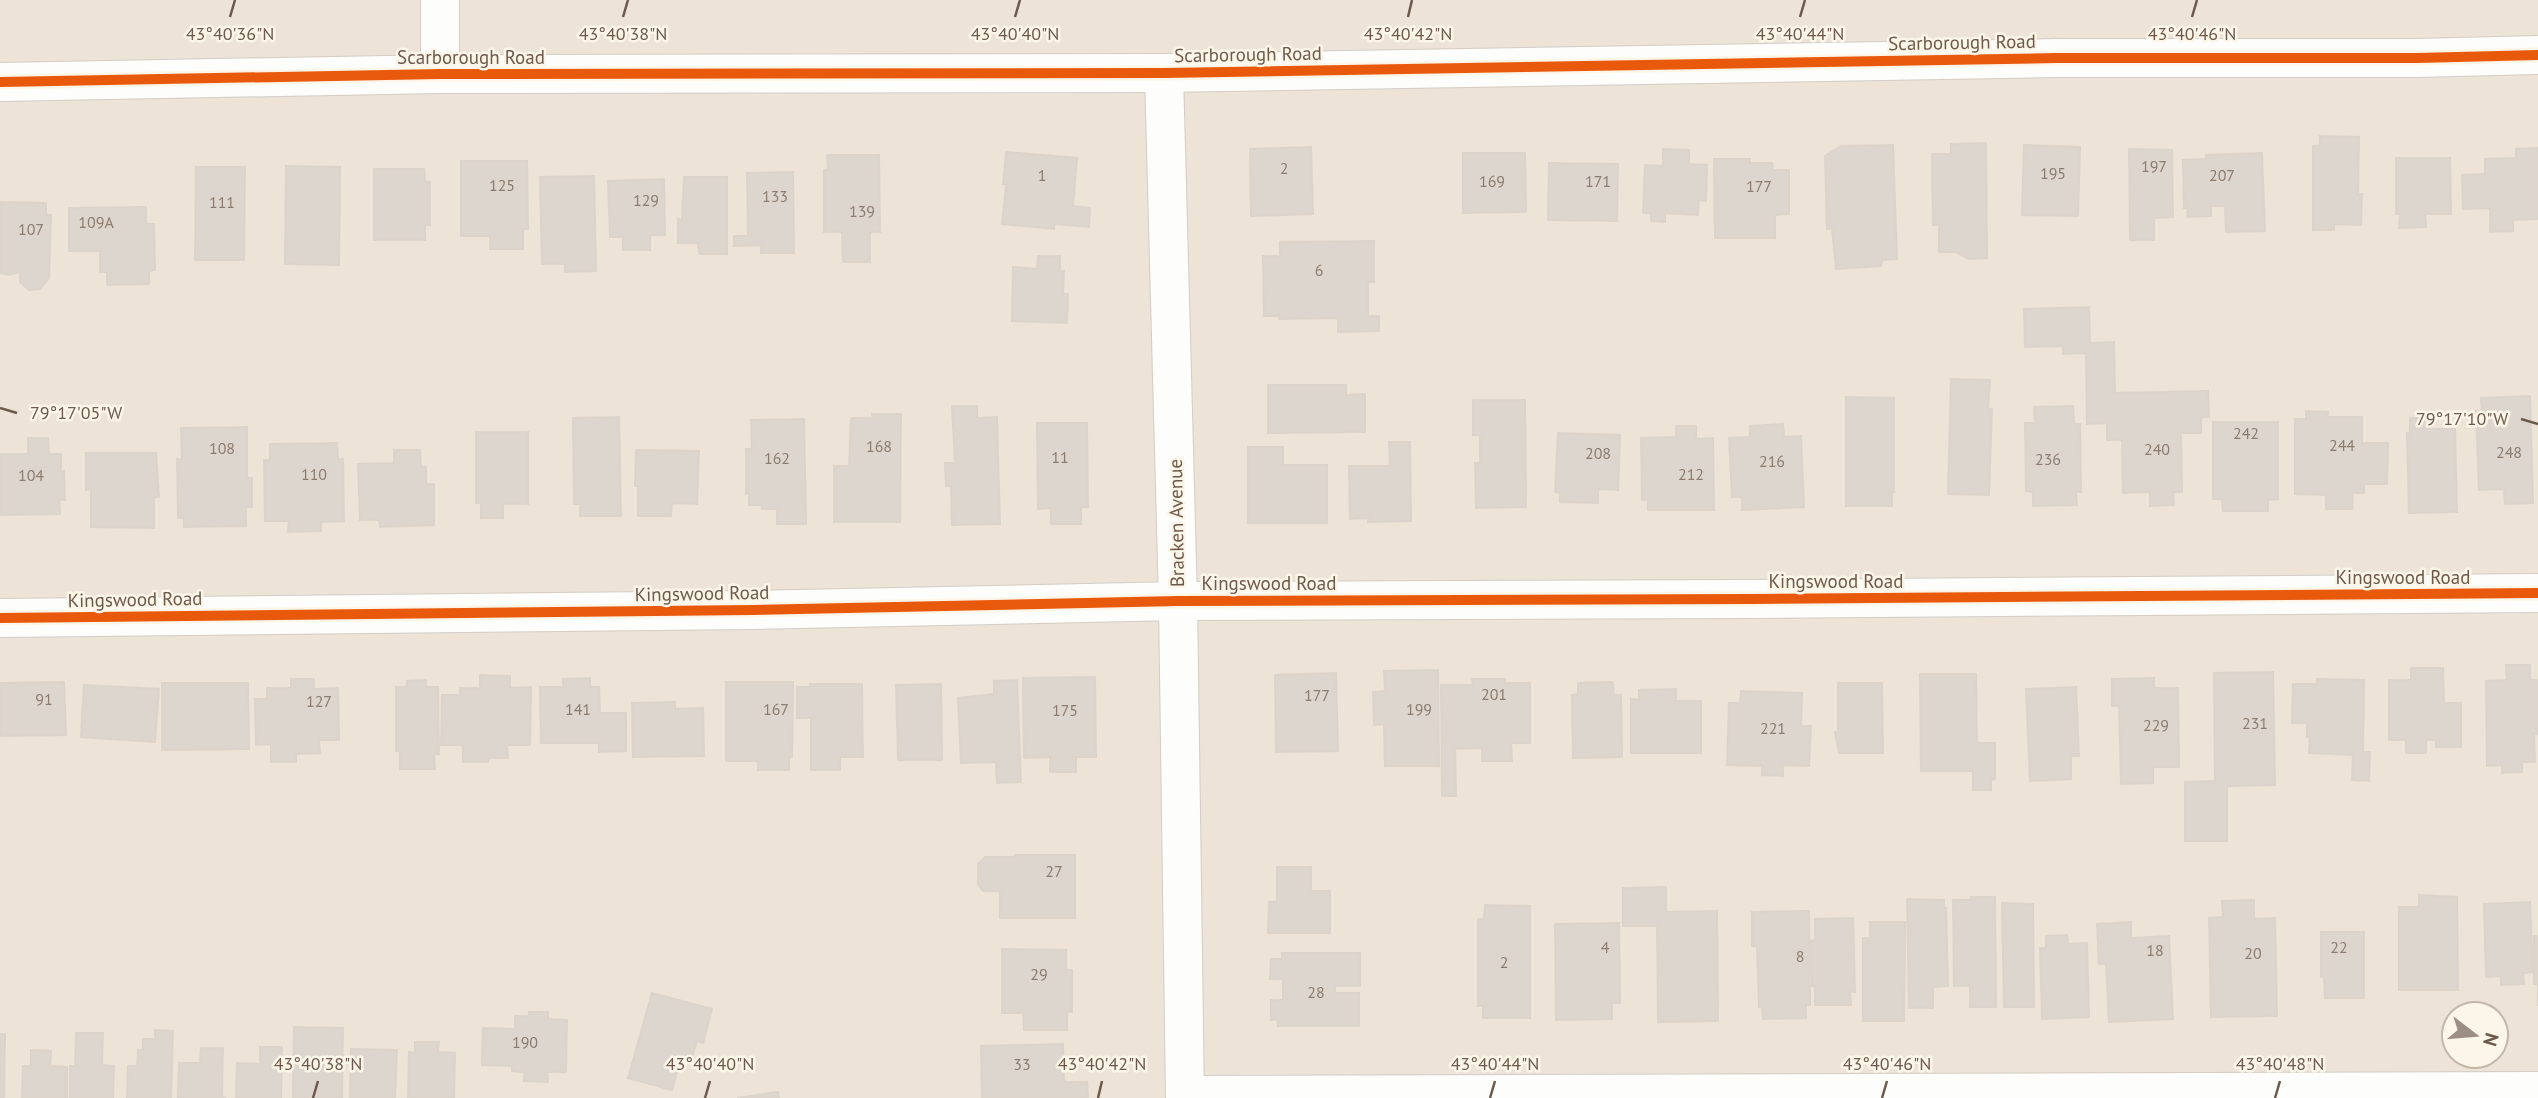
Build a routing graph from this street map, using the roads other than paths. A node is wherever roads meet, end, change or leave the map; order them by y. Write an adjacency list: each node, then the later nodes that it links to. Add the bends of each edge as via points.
1 (440, 0): 4 (street)
2 (2538, 55): 3 (street, Scarborough Road)
3 (1164, 73): 4 (street, Scarborough Road); 7 (street, Bracken Avenue)
4 (440, 74): 5 (street, Scarborough Road)
5 (0, 82)
6 (2538, 593): 7 (street, Kingswood Road)
7 (1178, 601): 8 (street, Kingswood Road); 10 (street, Bracken Avenue)
8 (0, 618)
9 (2537, 1094): 10 (street)
10 (1185, 1097)

